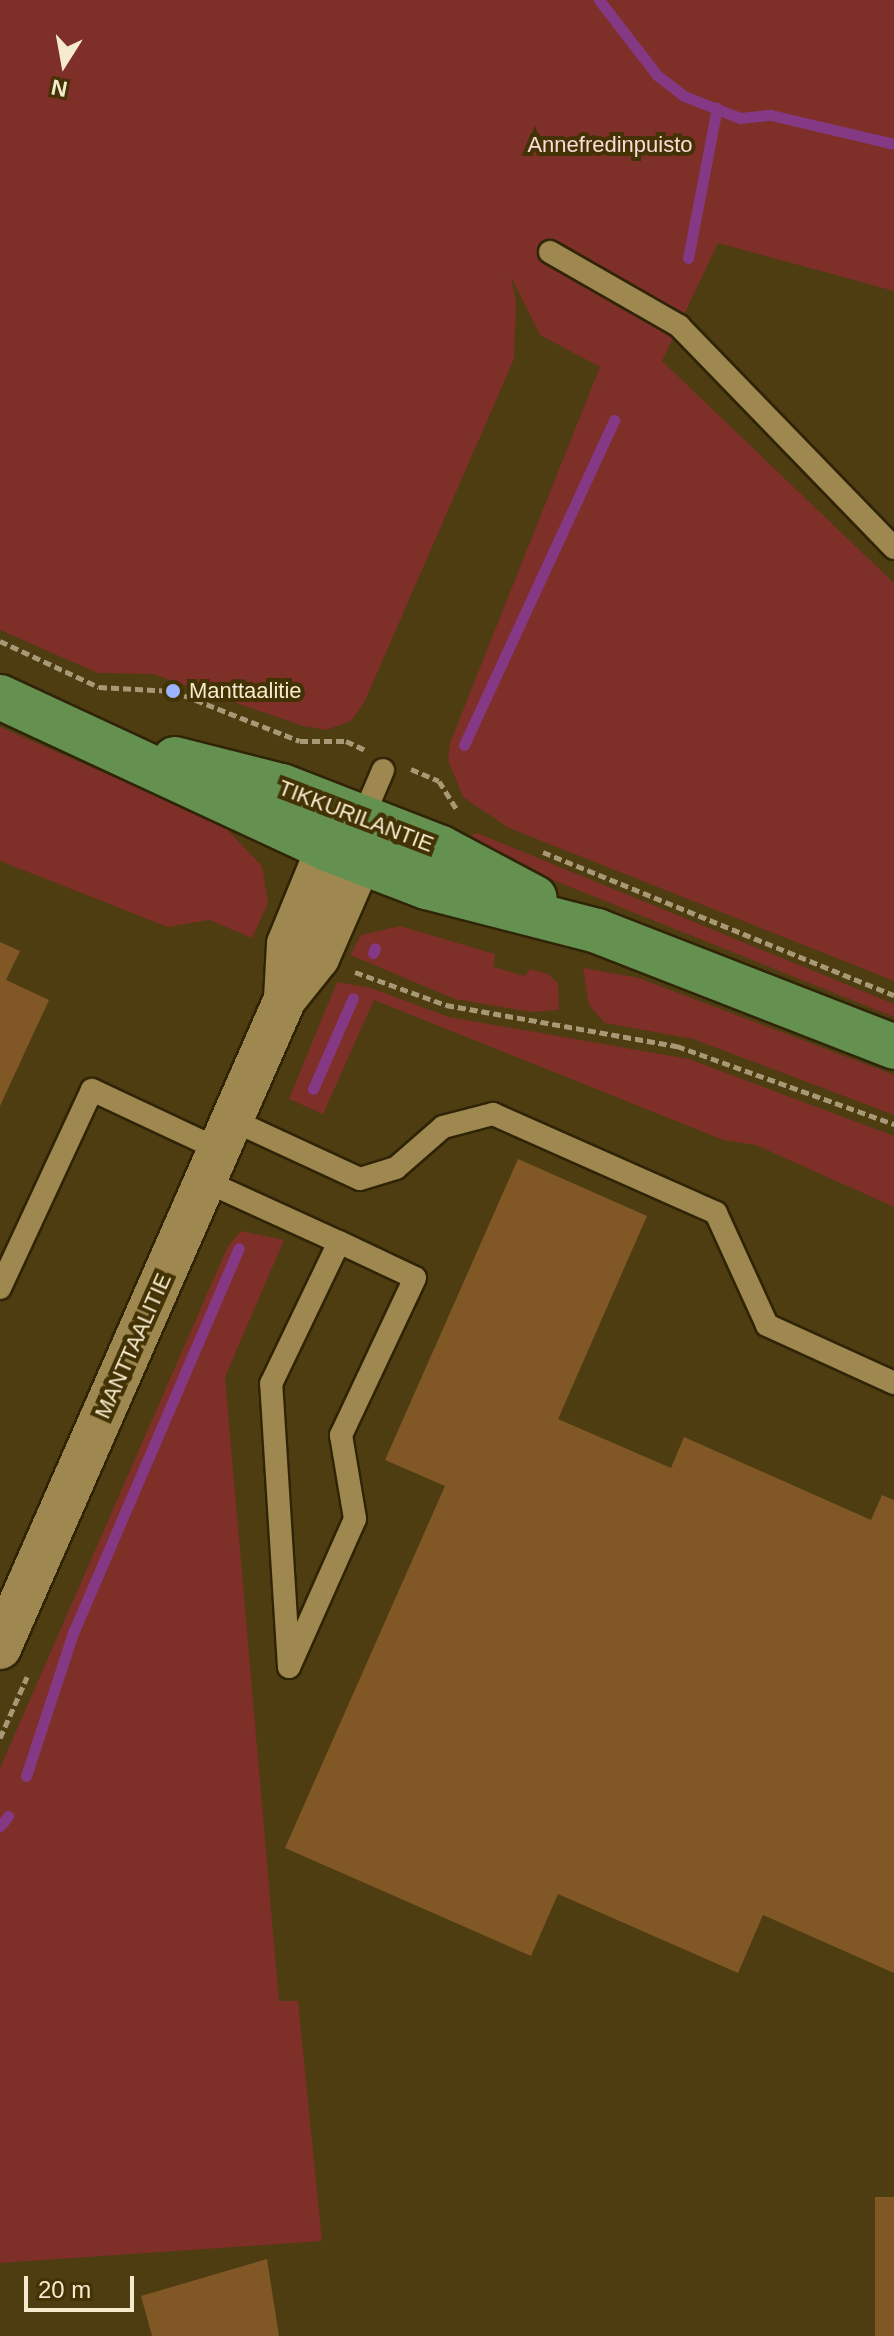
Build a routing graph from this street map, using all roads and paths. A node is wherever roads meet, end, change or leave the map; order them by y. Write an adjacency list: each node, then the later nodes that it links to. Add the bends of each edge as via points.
1 (550, 252): 2 (lane, via 679,326)
2 (894, 548)
3 (0, 641): 6 (path, via 99,687 173,691 300,741)
4 (0, 697): 5 (main road, TIKKURILANTIE)
5 (99, 739): 10 (main road, TIKKURILANTIE, via 282,786); 12 (main road, TIKKURILANTIE, via 267,826)
6 (346, 741)
7 (383, 770): 10 (lane)
8 (439, 781): 9 (path, via 457,810)
9 (470, 816)
10 (363, 817): 12 (street, MANTTAALITIE); 13 (main road, TIKKURILANTIE, via 441,848)
11 (535, 849): 15 (path)
12 (344, 856): 13 (main road, TIKKURILANTIE, via 426,887); 18 (street, MANTTAALITIE, via 288,944 285,999)
13 (597, 931): 16 (main road, TIKKURILANTIE)
14 (348, 970): 17 (path, via 446,1005 677,1046)
15 (894, 995)
16 (894, 1047)
17 (894, 1124)
18 (218, 1150): 19 (lane); 20 (lane, via 92,1090); 21 (lane, via 360,1179 396,1168 443,1127 493,1114 716,1213 767,1325); 22 (street, MANTTAALITIE)
19 (339, 1242): 19 (lane, via 415,1278 341,1435 355,1519 289,1667 271,1384)
20 (0, 1288)
21 (894, 1383)
22 (0, 1648)

